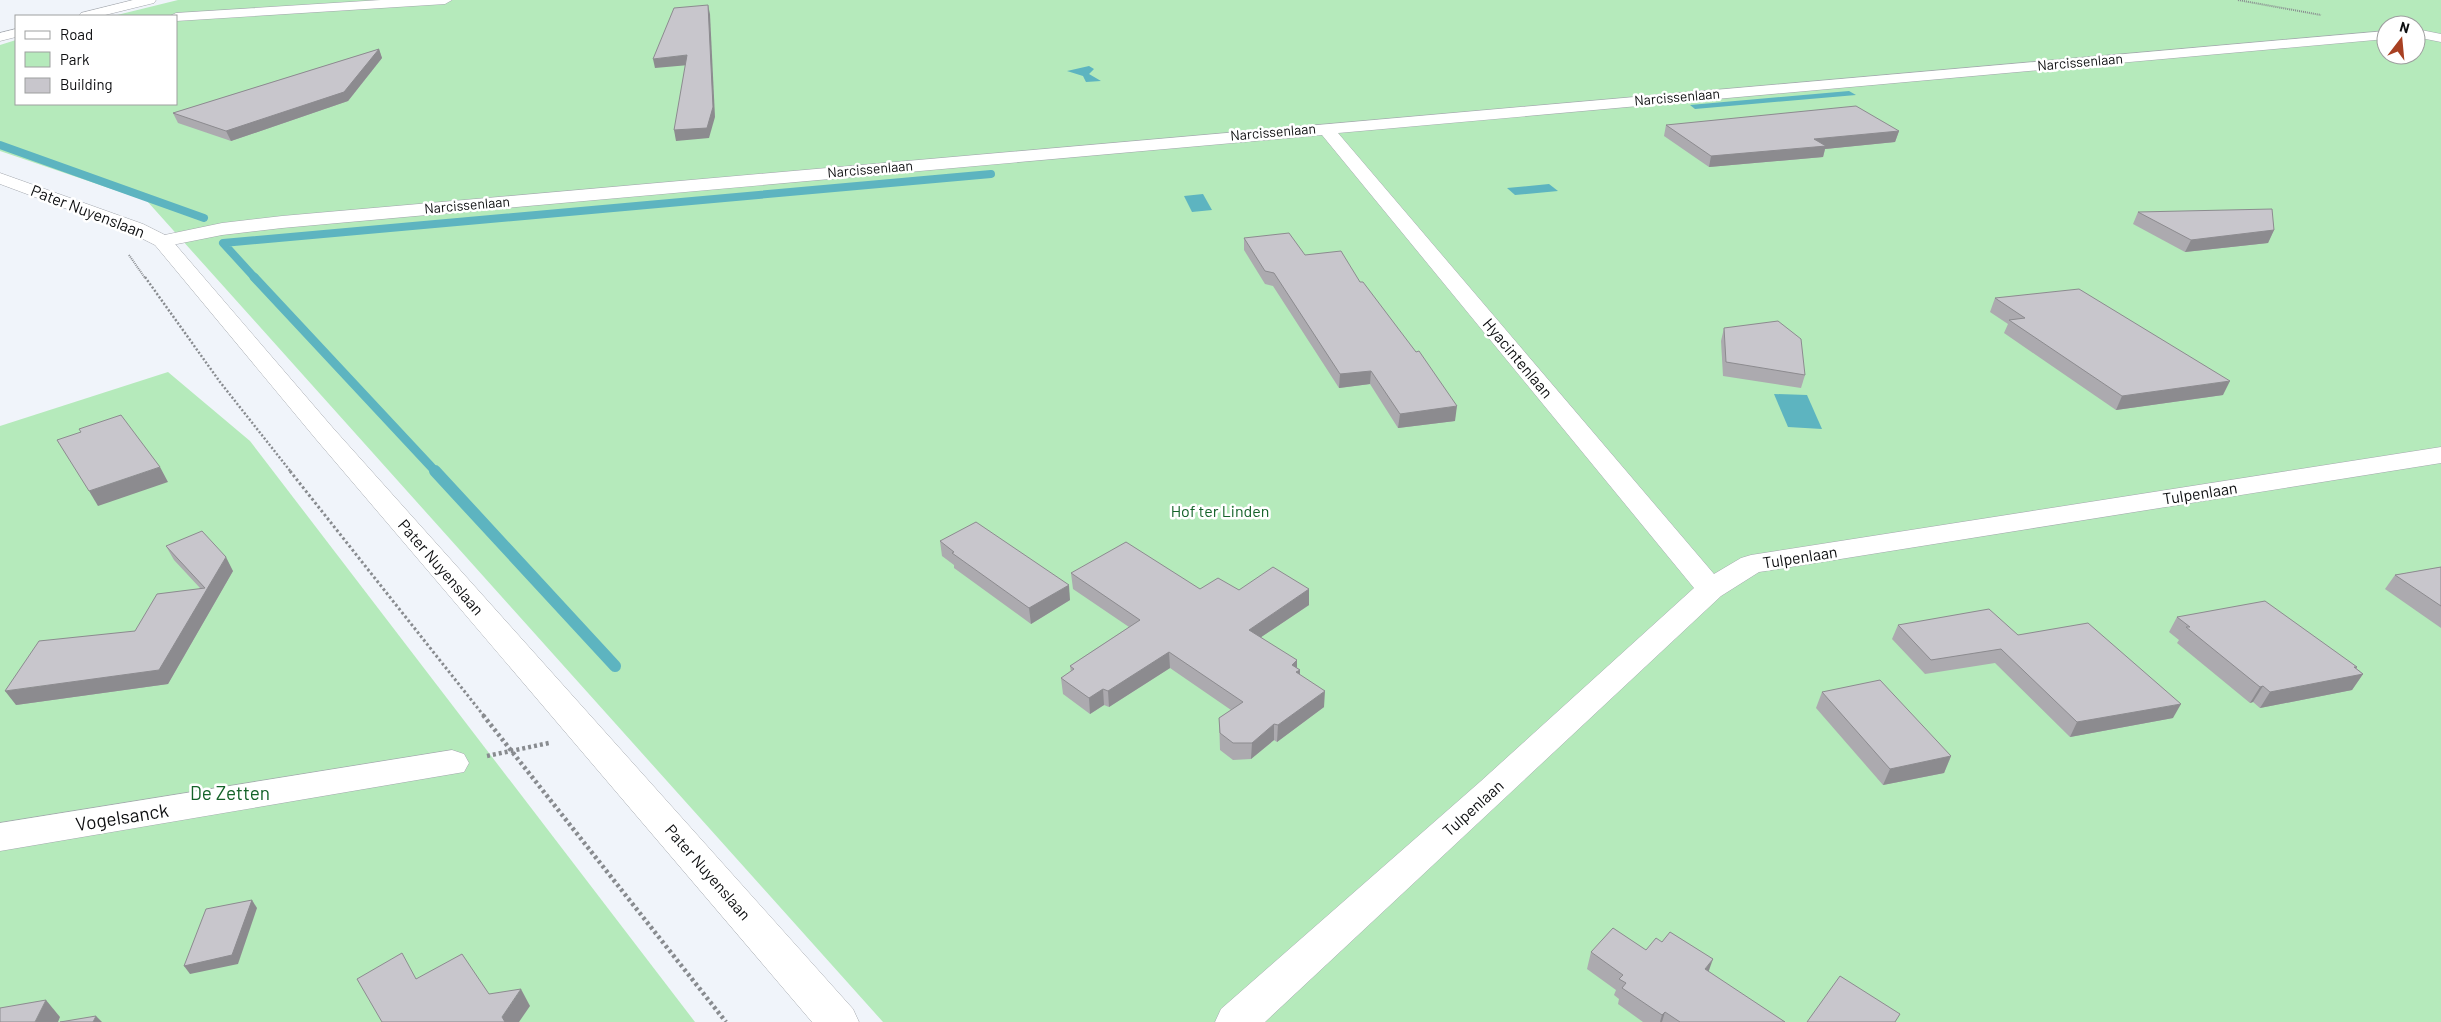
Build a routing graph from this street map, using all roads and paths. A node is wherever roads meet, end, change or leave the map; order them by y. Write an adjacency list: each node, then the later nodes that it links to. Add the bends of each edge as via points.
1 (149, 0): 4 (street)
2 (445, 0): 5 (street)
3 (2238, 0): 6 (path)
4 (90, 15)
5 (178, 16)
6 (2326, 16)
7 (15, 33): 10 (street)
8 (2426, 35): 11 (street)
9 (2376, 36): 12 (street, Narcissenlaan)
10 (0, 37)
11 (2441, 38)
12 (1325, 128): 14 (street, Narcissenlaan, via 264,224); 17 (street, Hyacintenlaan)
13 (0, 178): 14 (street, Pater Nuyenslaan, via 136,228)
14 (162, 241): 18 (street, Pater Nuyenslaan)
15 (125, 249): 19 (path, via 220,382)
16 (2441, 455): 17 (street, Tulpenlaan, via 1751,564)
17 (1711, 589): 24 (street, Tulpenlaan)
18 (588, 735): 19 (path); 23 (street, Pater Nuyenslaan)
19 (512, 751): 20 (path); 22 (path)
20 (452, 763): 21 (street, Vogelsanck)
21 (0, 837)
22 (726, 1022)
23 (838, 1022)
24 (1236, 1022)

